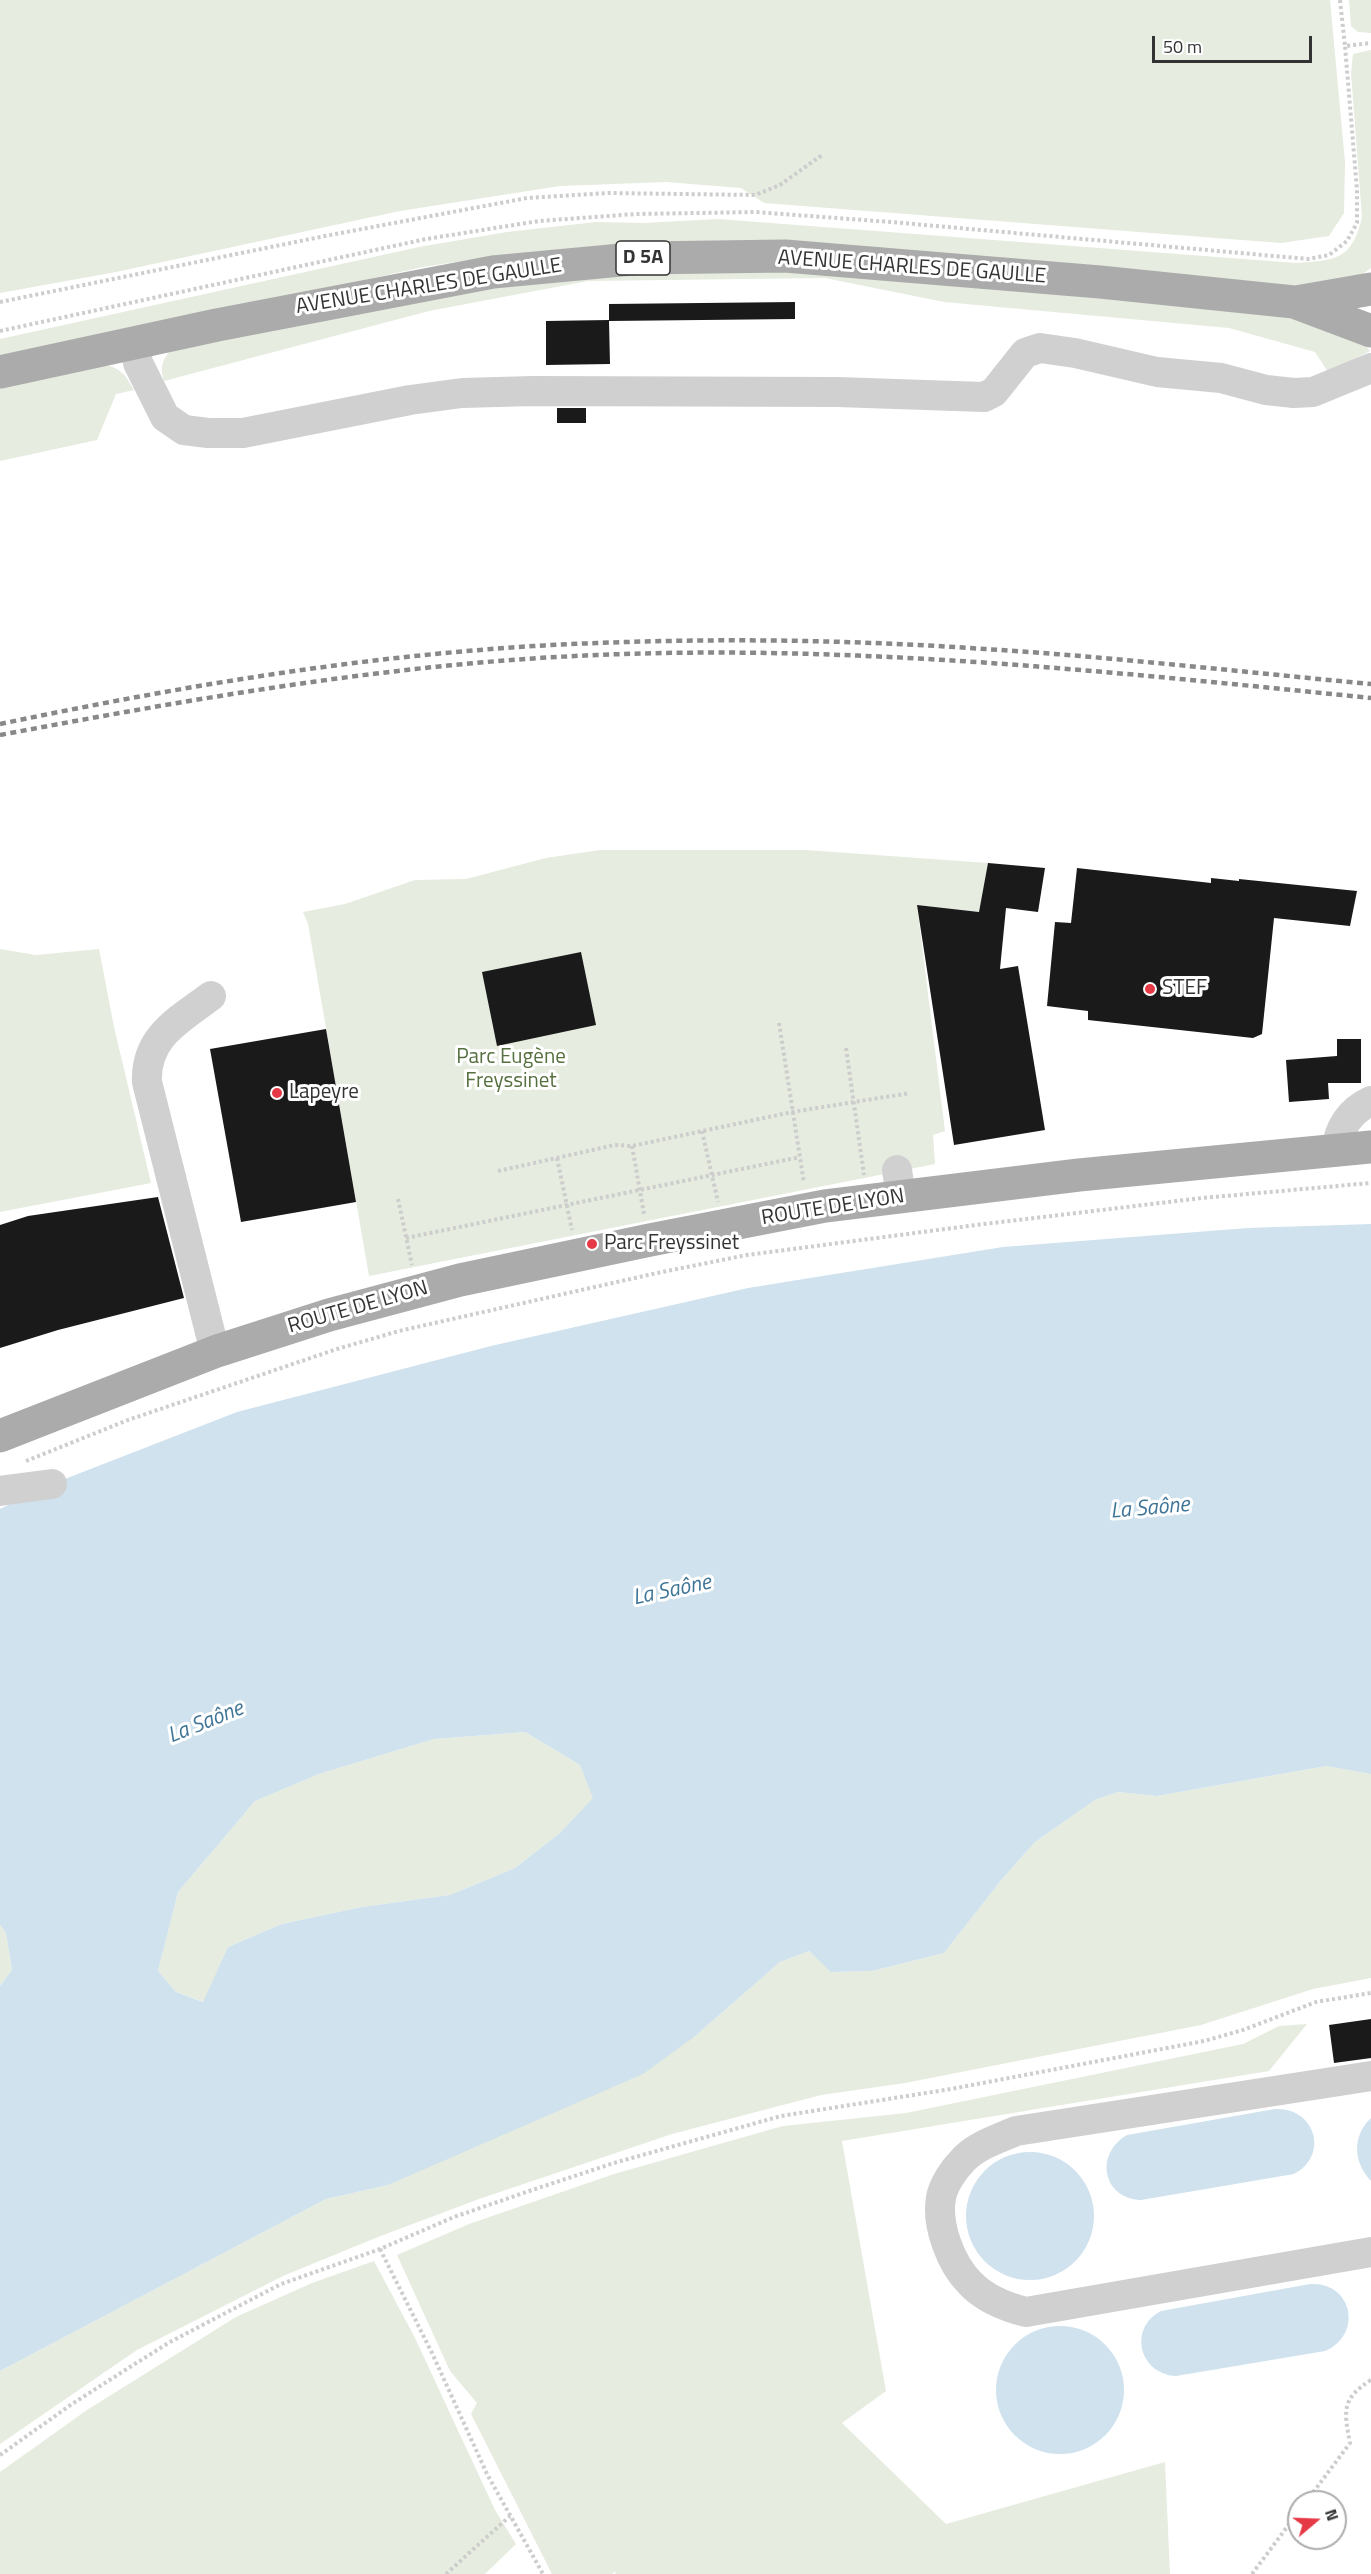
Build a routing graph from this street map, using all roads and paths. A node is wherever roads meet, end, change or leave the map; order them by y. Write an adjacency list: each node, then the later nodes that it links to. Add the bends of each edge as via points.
1 (1340, 0): 2 (path)
2 (1345, 46)
3 (822, 155): 6 (path, via 780,185 755,195 608,193 526,198)
4 (1371, 289): 5 (main road, AVENUE CHARLES DE GAULLE / D 5A)
5 (1294, 302): 9 (main road, AVENUE CHARLES DE GAULLE / D 5A); 10 (main road, AVENUE CHARLES DE GAULLE / D 5A, via 785,256 642,258 493,272)
6 (0, 303)
7 (1371, 312): 8 (main road)
8 (1371, 322)
9 (1371, 331)
10 (135, 344): 11 (lane, via 138,363 165,417 184,430 208,433 243,433 462,393 837,392 984,397 994,392 1025,353 1040,348 1157,372 1221,378 1294,393 1313,392); 12 (main road, AVENUE CHARLES DE GAULLE / D 5A)
11 (1371, 368)
12 (0, 372)
13 (211, 996): 40 (lane, via 170,1027 153,1046 147,1082)
14 (779, 1023): 19 (path)
15 (846, 1048): 18 (path)
16 (910, 1093): 18 (path)
17 (1371, 1101): 23 (lane, via 1356,1109 1346,1121 1338,1136)
18 (854, 1102): 19 (path); 28 (path)
19 (792, 1112): 20 (path); 24 (path)
20 (702, 1131): 21 (path); 27 (path)
21 (632, 1146): 25 (path, via 615,1145); 31 (path)
22 (1371, 1146): 23 (main road, ROUTE DE LYON)
23 (1337, 1149): 37 (main road, ROUTE DE LYON, via 1079,1175 899,1183 825,1206)
24 (800, 1156): 27 (path); 30 (path)
25 (557, 1158): 26 (path); 34 (path)
26 (498, 1171)
27 (712, 1175): 31 (path); 33 (path)
28 (865, 1179)
29 (1371, 1183): 39 (path, via 976,1225 747,1255)
30 (805, 1188)
31 (640, 1190): 34 (path); 37 (path)
32 (398, 1200): 36 (path)
33 (719, 1204)
34 (566, 1205): 35 (path); 36 (path)
35 (573, 1233)
36 (406, 1238): 38 (path)
37 (650, 1240): 39 (path); 40 (main road, ROUTE DE LYON, via 420,1290)
38 (413, 1270)
39 (657, 1273): 42 (path, via 337,1348 139,1416)
40 (217, 1351): 41 (main road, ROUTE DE LYON)
41 (0, 1437)
42 (21, 1462)
43 (52, 1484): 44 (lane)
44 (0, 1491)
45 (1371, 1994): 47 (path, via 1316,2002 1204,2041 951,2089 781,2116 603,2166 454,2217)
46 (1371, 2076): 48 (lane, via 1016,2131 979,2147 964,2159 948,2180 941,2198 941,2218 948,2244 969,2283 996,2302 1026,2312)
47 (380, 2249): 50 (path, via 281,2284 180,2337 72,2404); 52 (path)
48 (1371, 2252)
49 (1371, 2380): 51 (path, via 1356,2389 1348,2402 1344,2414 1350,2443)
50 (0, 2456)
51 (1315, 2490)
52 (510, 2516): 54 (path); 55 (path)
53 (1287, 2527): 56 (path)
54 (446, 2574)
55 (543, 2574)
56 (1252, 2574)

